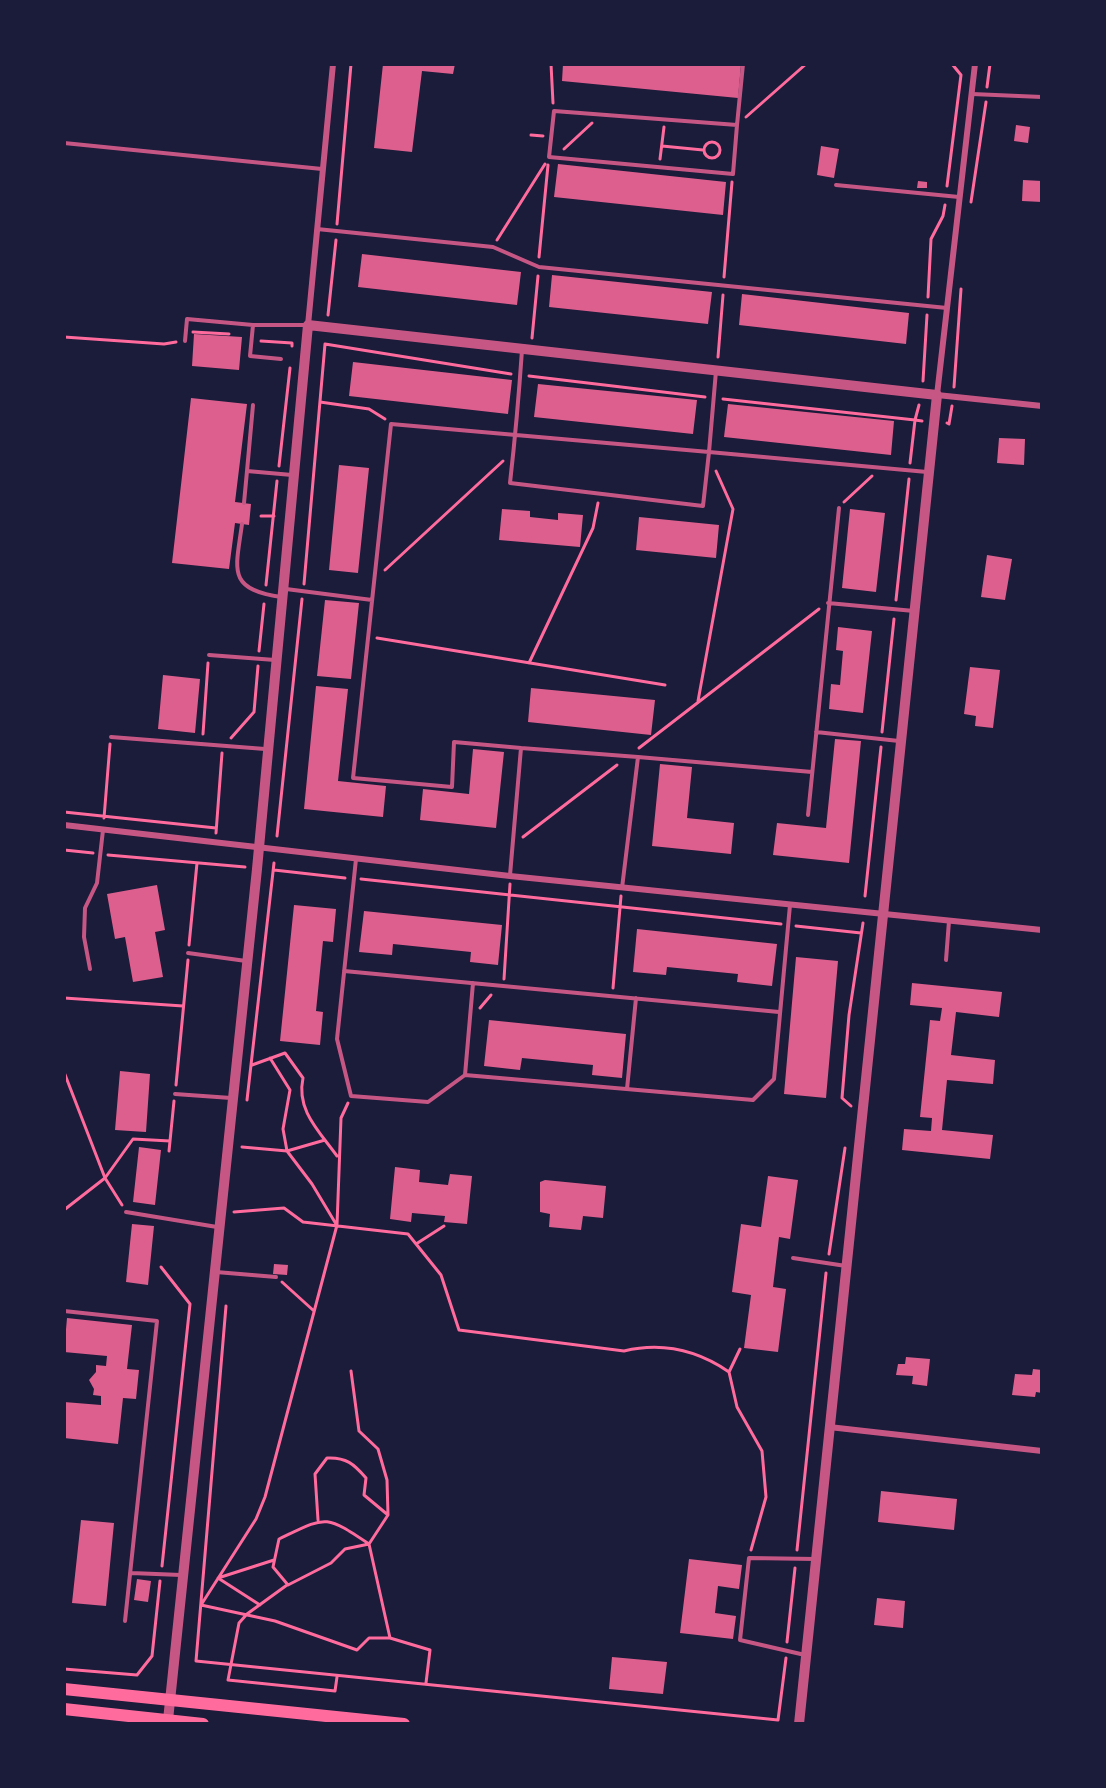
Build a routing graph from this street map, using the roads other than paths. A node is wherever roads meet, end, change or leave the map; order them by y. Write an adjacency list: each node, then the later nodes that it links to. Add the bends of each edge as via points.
1 (333, 64): 8 (street)
2 (743, 64): 6 (lane)
3 (975, 64): 4 (street)
4 (972, 94): 5 (lane); 10 (street)
5 (1041, 97)
6 (737, 125): 6 (lane, via 554,111 551,158 733,174)
7 (64, 143): 8 (lane)
8 (322, 170): 11 (street)
9 (836, 185): 10 (lane)
10 (959, 197): 12 (street)
11 (317, 229): 12 (lane, via 493,247 538,267); 14 (street)
12 (947, 308): 19 (street)
13 (253, 325): 14 (lane); 15 (lane, via 187,319); 17 (lane, via 250,356)
14 (308, 325): 16 (street); 26 (street)
15 (185, 341)
16 (526, 349): 18 (street); 22 (lane)
17 (281, 359)
18 (717, 369): 19 (street); 23 (lane)
19 (937, 395): 21 (street); 25 (street)
20 (253, 405): 24 (lane)
21 (1041, 406)
22 (515, 434): 23 (lane); 23 (lane, via 510,483 703,506); 31 (lane, via 392,424)
23 (709, 453): 25 (lane)
24 (247, 471): 26 (lane); 27 (lane)
25 (928, 472): 33 (street)
26 (294, 476): 30 (street)
27 (244, 503)
28 (838, 508): 32 (lane)
29 (242, 524): 30 (lane, via 237,573 243,585 265,595)
30 (282, 593): 31 (lane); 35 (street)
31 (372, 600): 39 (lane, via 353,778 452,787 454,741)
32 (828, 603): 33 (lane); 36 (lane)
33 (914, 610): 38 (street)
34 (209, 655): 35 (lane)
35 (276, 660): 40 (street)
36 (816, 732): 38 (lane); 42 (lane)
37 (111, 737): 40 (lane)
38 (900, 741): 51 (street)
39 (521, 748): 41 (lane); 48 (lane)
40 (268, 749): 46 (street)
41 (638, 757): 42 (lane); 49 (lane)
42 (812, 772): 43 (lane)
43 (808, 815)
44 (64, 825): 45 (street)
45 (103, 829): 46 (street); 57 (lane, via 97,883 85,908 84,937)
46 (259, 847): 47 (street); 56 (street)
47 (356, 859): 48 (street); 58 (lane)
48 (510, 876): 49 (street)
49 (622, 888): 50 (street)
50 (790, 905): 51 (street); 61 (lane)
51 (882, 914): 52 (street); 69 (street)
52 (949, 921): 53 (street); 55 (lane)
53 (1041, 930)
54 (188, 953): 56 (lane)
55 (946, 960)
56 (247, 961): 65 (street)
57 (90, 969)
58 (344, 970): 59 (lane); 62 (lane, via 337,1039 351,1096 428,1102)
59 (473, 982): 60 (lane); 62 (lane)
60 (636, 998): 61 (lane); 63 (lane)
61 (779, 1012): 63 (lane, via 774,1079 753,1101)
62 (465, 1075): 63 (lane)
63 (627, 1089)
64 (175, 1094): 65 (lane)
65 (233, 1099): 67 (street)
66 (126, 1212): 67 (lane)
67 (219, 1227): 70 (street)
68 (794, 1258): 69 (lane)
69 (846, 1266): 73 (street)
70 (215, 1272): 71 (lane); 77 (street)
71 (276, 1277)
72 (64, 1311): 76 (lane, via 157,1321)
73 (829, 1426): 74 (street); 75 (street)
74 (1041, 1451)
75 (816, 1559): 79 (street); 79 (lane, via 749,1558 740,1640)
76 (130, 1573): 77 (lane); 78 (lane)
77 (183, 1575): 81 (street)
78 (125, 1621)
79 (806, 1655): 86 (street)
80 (64, 1689): 81 (main road)
81 (170, 1700): 83 (street); 85 (main road)
82 (64, 1709): 83 (main road)
83 (167, 1722): 84 (main road)
84 (202, 1724)
85 (404, 1724)
86 (799, 1724)

